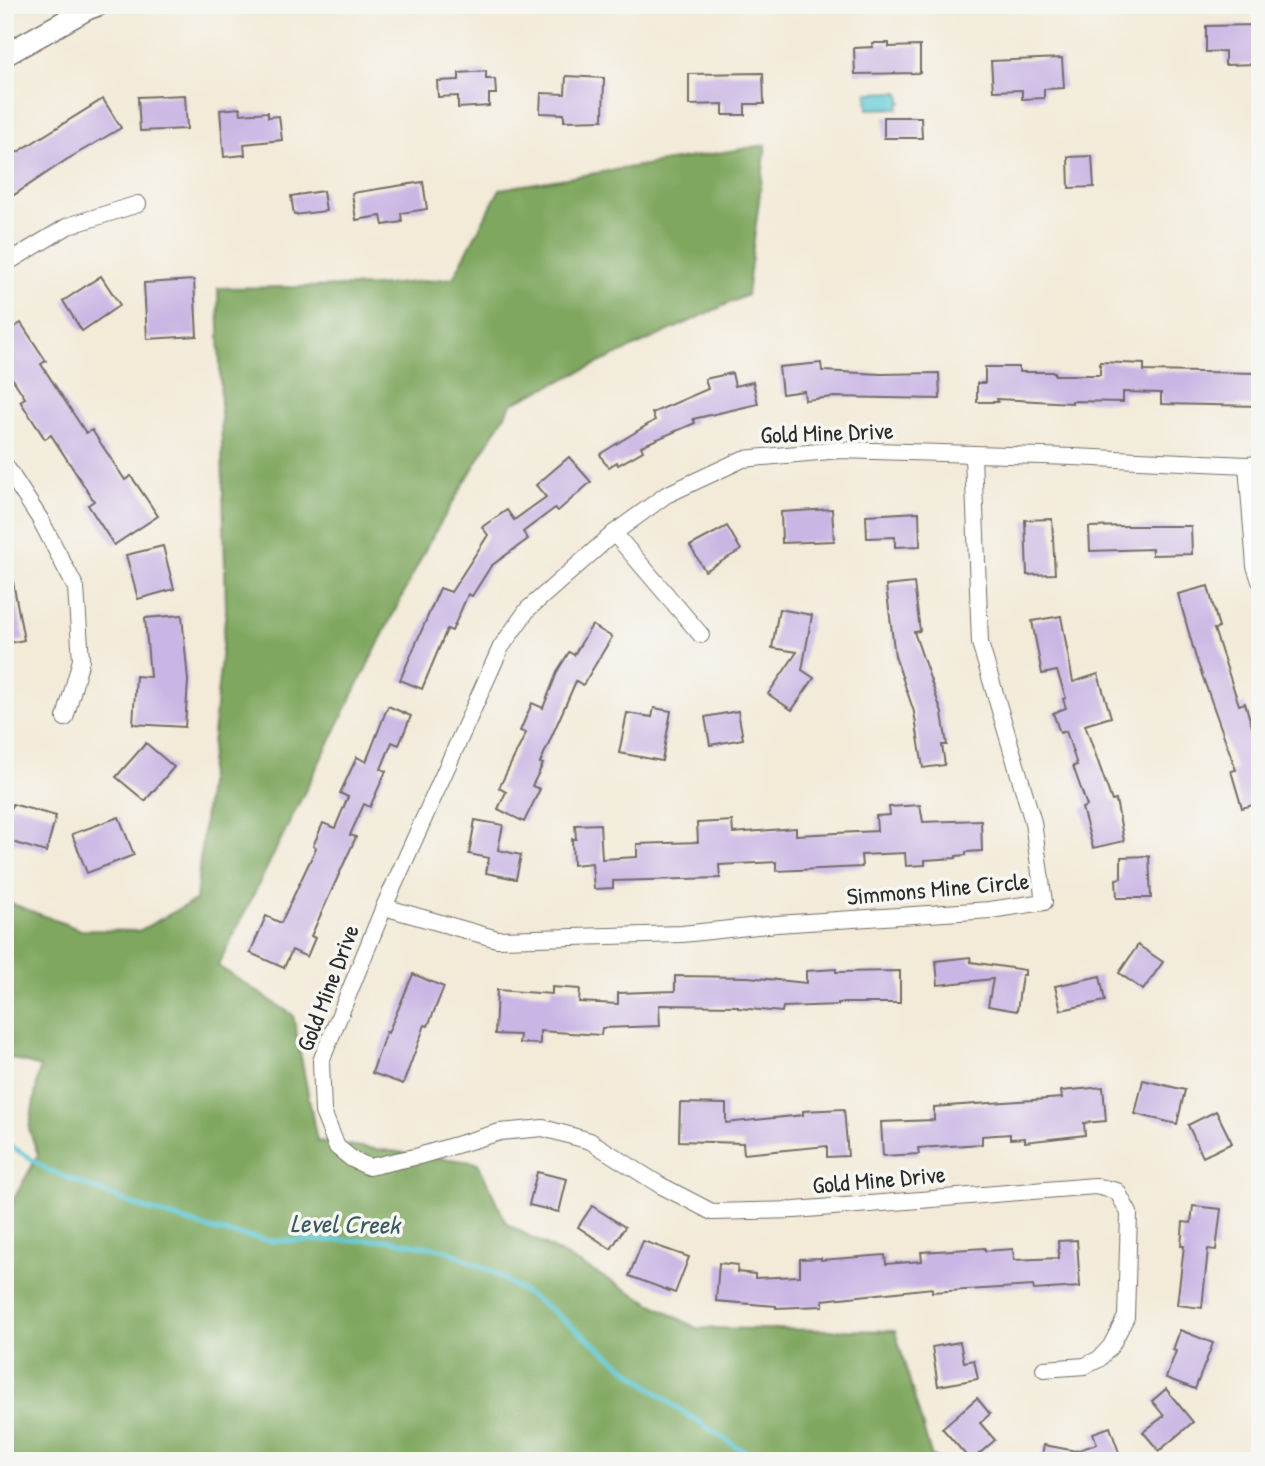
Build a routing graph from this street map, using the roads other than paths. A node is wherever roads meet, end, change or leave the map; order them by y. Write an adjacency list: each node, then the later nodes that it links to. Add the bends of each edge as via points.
1 (90, 7): 2 (street)
2 (5, 55)
3 (138, 204): 4 (street, via 68,226)
4 (5, 264)
5 (972, 455): 7 (street, Gold Mine Drive); 8 (street, Gold Mine Drive, via 840,450 743,459 666,495); 12 (street, Simmons Mine Circle, via 980,643 1033,822 1044,902 682,934 497,939)
6 (5, 465): 11 (street, via 76,588 81,660)
7 (1254, 465): 9 (street, via 1255,566)
8 (614, 533): 10 (street); 12 (street, Gold Mine Drive, via 528,609 501,647)
9 (1260, 581)
10 (701, 635)
11 (65, 718)
12 (384, 907): 13 (street, Gold Mine Drive, via 321,1061 323,1112 337,1147 352,1159 369,1167 500,1132 543,1128 590,1140 712,1212 796,1210 1095,1186 1117,1191 1129,1213 1126,1317 1099,1359 1085,1366)
13 (1044, 1369)

